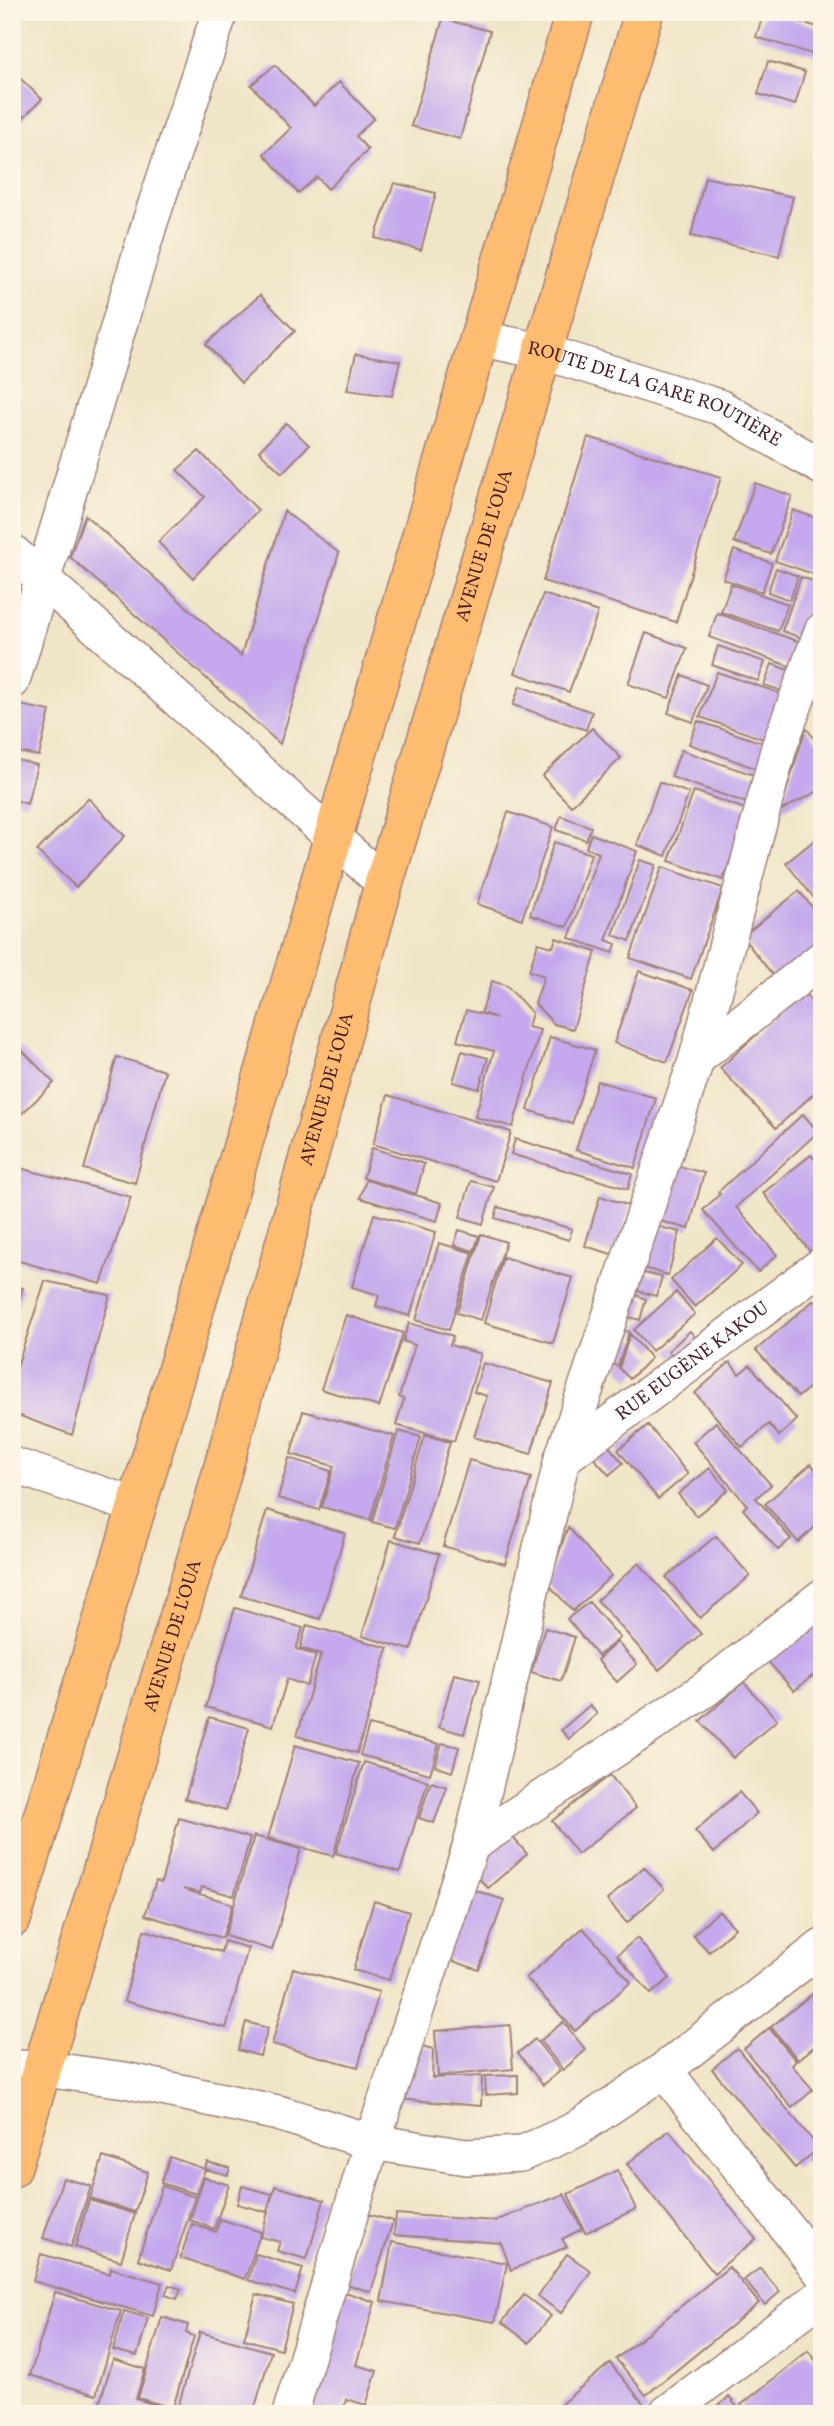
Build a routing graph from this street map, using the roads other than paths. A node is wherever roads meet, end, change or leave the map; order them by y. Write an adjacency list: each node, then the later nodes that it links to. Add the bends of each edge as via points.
1 (220, 12): 8 (street, via 150,222)
2 (575, 12): 4 (main road)
3 (644, 12): 5 (main road, AVENUE DE L'OUA)
4 (478, 338): 5 (street, ROUTE DE LA GARE ROUTIÈRE); 11 (main road)
5 (541, 352): 6 (street, ROUTE DE LA GARE ROUTIÈRE, via 719,407); 12 (main road, AVENUE DE L'OUA)
6 (822, 467)
7 (12, 552): 8 (street)
8 (44, 579): 10 (street); 11 (street)
9 (822, 631): 14 (street, via 779,747)
10 (12, 681)
11 (333, 834): 12 (street); 18 (main road)
12 (384, 883): 24 (main road, AVENUE DE L'OUA, via 214,1500)
13 (822, 959): 14 (street)
14 (698, 1058): 16 (street)
15 (822, 1265): 16 (street, RUE EUGÈNE KAKOU)
16 (562, 1459): 20 (street)
17 (12, 1465): 18 (street)
18 (137, 1506): 21 (main road)
19 (822, 1597): 20 (street, via 704,1690)
20 (471, 1845): 26 (street)
21 (20, 1868): 22 (main road)
22 (12, 1918)
23 (822, 1947): 25 (street)
24 (28, 2068): 26 (street, via 125,2080 278,2113); 27 (main road, AVENUE DE L'OUA)
25 (664, 2070): 26 (street, via 575,2130 521,2154 466,2157); 28 (street)
26 (372, 2142): 30 (street)
27 (12, 2168)
28 (822, 2273)
29 (822, 2296): 31 (street)
30 (290, 2414)
31 (666, 2414)

